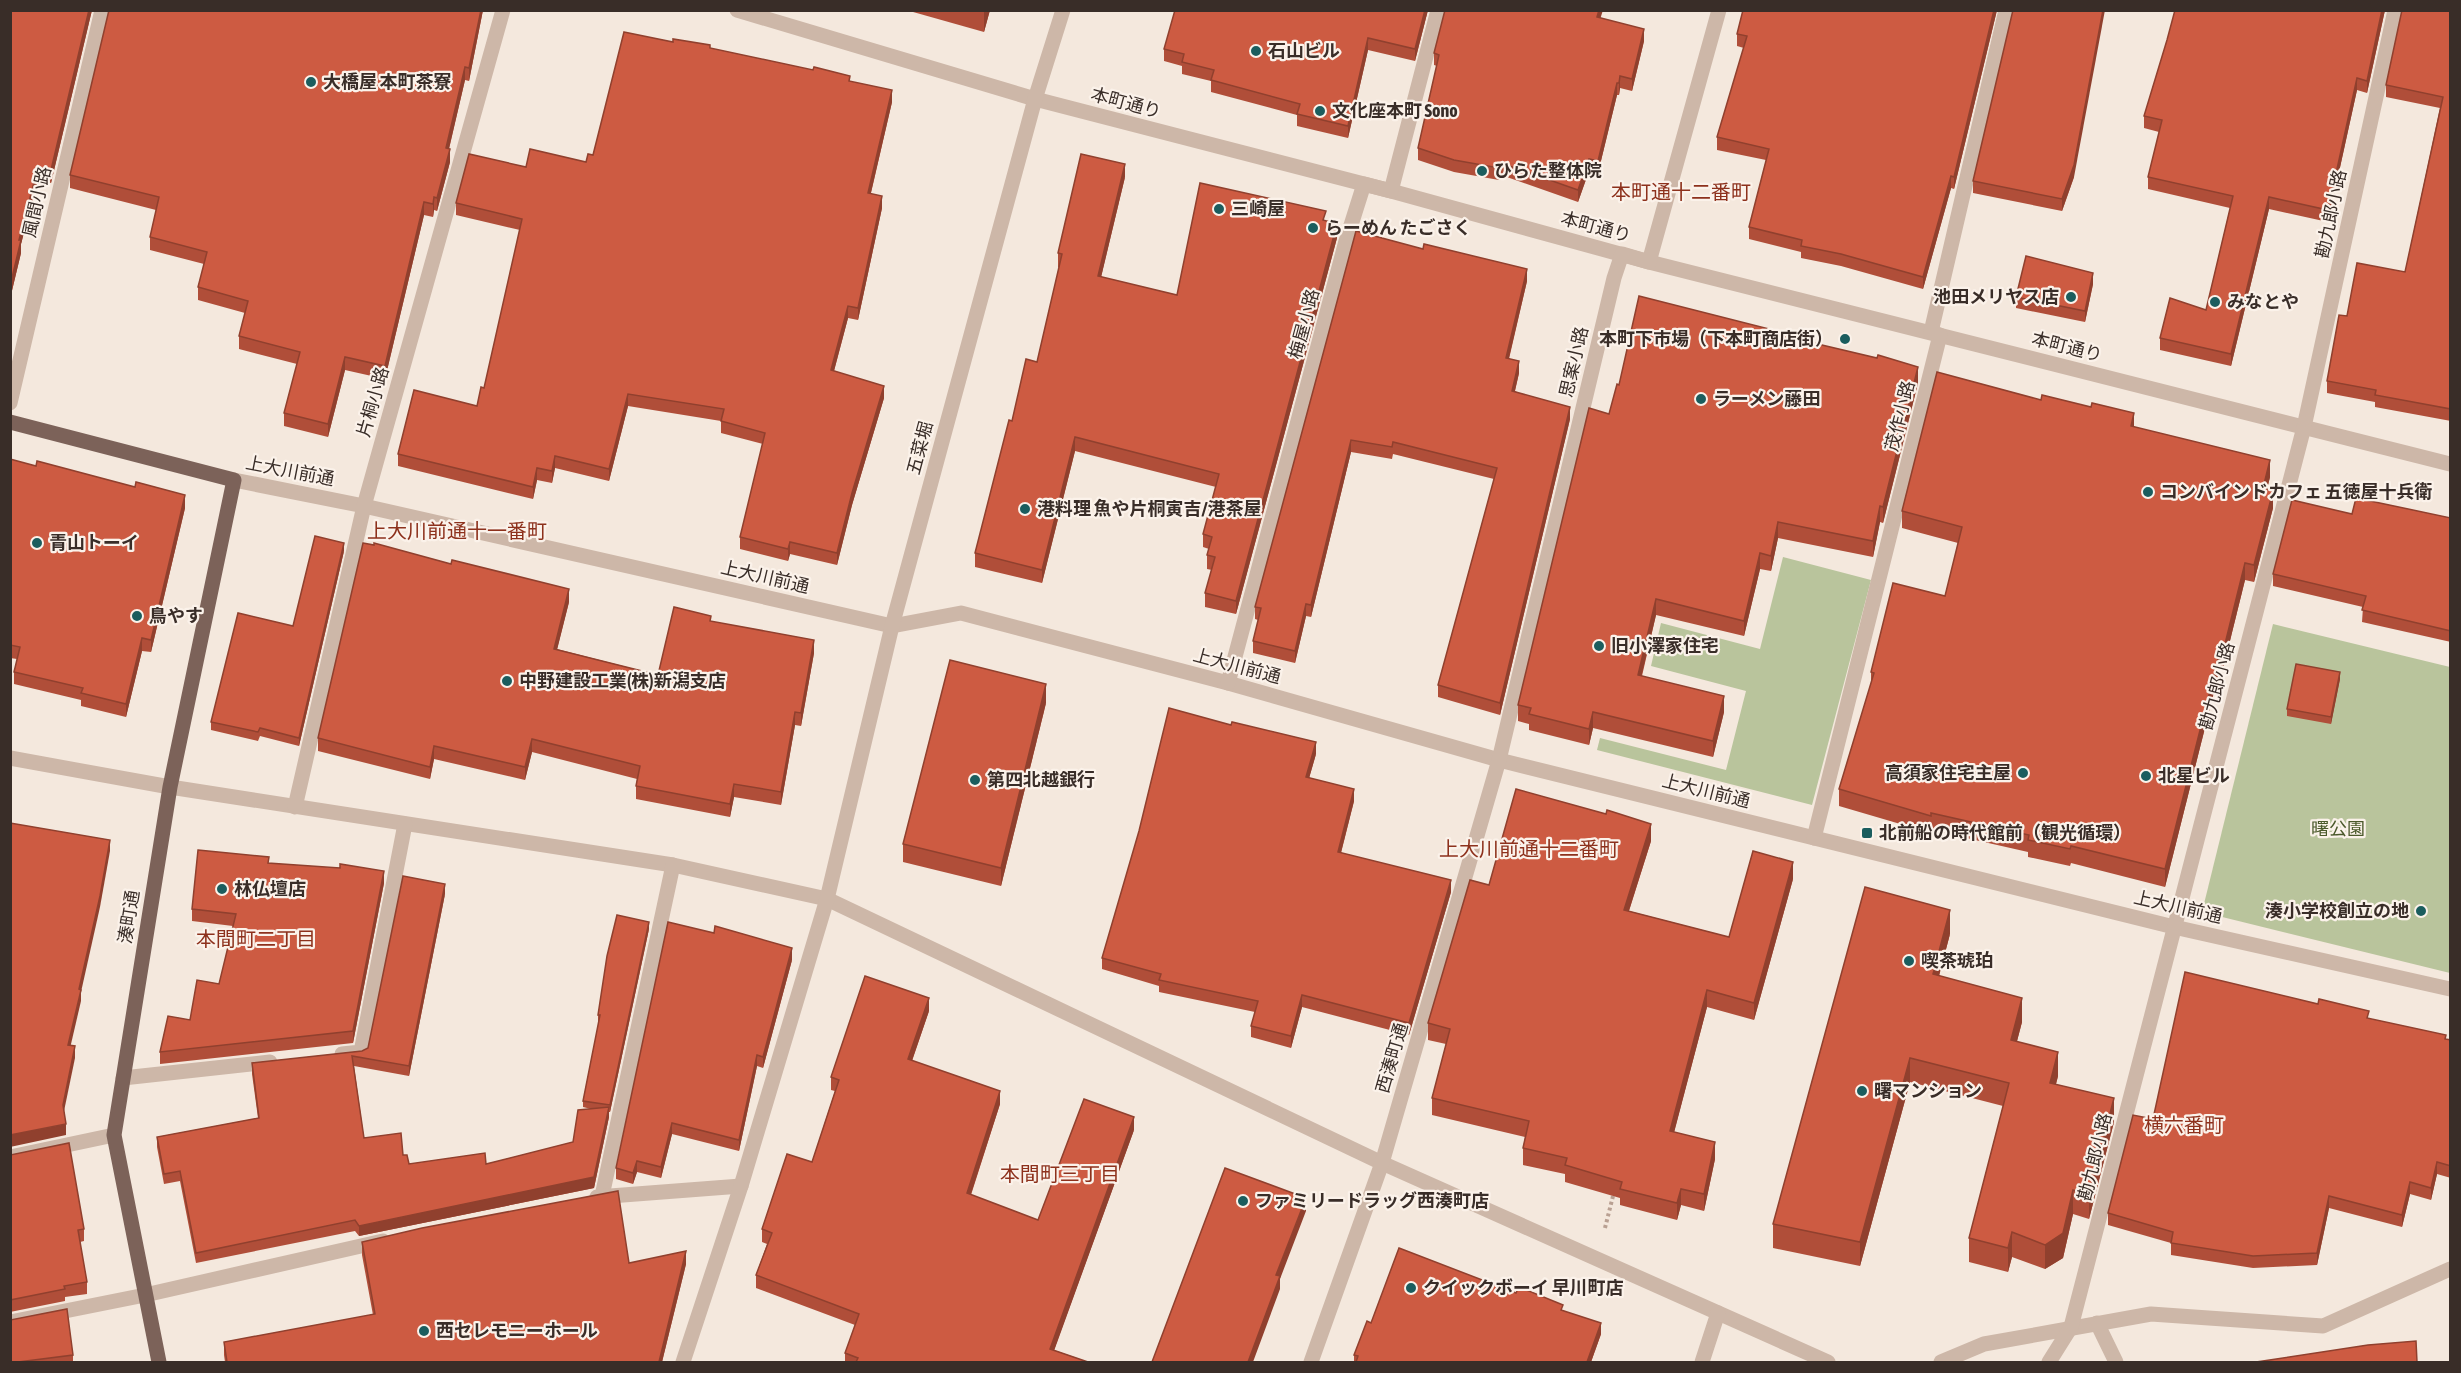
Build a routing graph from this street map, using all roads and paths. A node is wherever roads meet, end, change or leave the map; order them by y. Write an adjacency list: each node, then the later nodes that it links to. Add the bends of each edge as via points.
1 (102, 10): 15 (street, 風間小路)
2 (503, 10): 20 (street, 片桐小路)
3 (737, 10): 9 (street, 本町通り)
4 (1063, 10): 9 (street, 五菜堀)
5 (1438, 10): 11 (street)
6 (1719, 10): 13 (street)
7 (2006, 10): 14 (street, 茂作小路)
8 (2395, 10): 17 (street, 勘九郎小路)
9 (1035, 99): 10 (street, 本町通り); 21 (street, 五菜堀)
10 (1364, 184): 11 (street); 22 (street, 梅屋小路)
11 (1391, 191): 12 (street, 本町通り)
12 (1622, 254): 13 (street); 24 (street, 思案小路)
13 (1649, 262): 14 (street, 本町通り)
14 (1936, 334): 17 (street, 本町通り); 28 (street, 茂作小路)
15 (10, 403)
16 (10, 422): 19 (main road, 上大川前通)
17 (2304, 427): 18 (street, 本町通り); 31 (street, 勘九郎小路)
18 (2451, 464)
19 (234, 480): 20 (street, 上大川前通); 25 (main road, 湊町通)
20 (364, 506): 21 (street, 上大川前通); 26 (street, 片桐小路)
21 (892, 626): 22 (street, 上大川前通, via 961,613); 30 (street, 五菜堀)
22 (1228, 683): 24 (street, 上大川前通)
23 (10, 758): 25 (street)
24 (1499, 760): 28 (street, 上大川前通); 38 (street, 西湊町通)
25 (170, 787): 26 (street); 35 (main road, 湊町通)
26 (295, 807): 27 (street)
27 (405, 824): 29 (street); 33 (street, via 361,1052)
28 (1814, 838): 31 (street, 上大川前通)
29 (673, 866): 30 (street); 41 (street)
30 (827, 899): 38 (street); 39 (street, 五菜堀)
31 (2174, 927): 32 (street, 上大川前通); 50 (street, 勘九郎小路)
32 (2451, 989)
33 (326, 1056)
34 (280, 1061): 35 (street)
35 (123, 1078): 36 (main road, 湊町通)
36 (114, 1135): 37 (street); 46 (main road, 湊町通)
37 (10, 1157)
38 (1382, 1163): 44 (street); 53 (street, 西湊町通)
39 (741, 1186): 41 (street); 52 (street, 五菜堀)
40 (1614, 1191): 44 (path)
41 (602, 1196): 42 (street)
42 (580, 1201)
43 (397, 1237): 46 (street)
44 (1597, 1259): 47 (street)
45 (2451, 1269): 49 (street, via 2323,1326 2151,1314)
46 (145, 1295): 48 (street); 51 (main road, 湊町通)
47 (1718, 1313): 54 (street); 55 (street)
48 (10, 1322)
49 (2097, 1323): 50 (street); 58 (street)
50 (2071, 1327): 56 (street, via 1984,1344); 57 (street, 勘九郎小路)
51 (159, 1362)
52 (683, 1362)
53 (1311, 1362)
54 (1702, 1362)
55 (1828, 1362)
56 (1941, 1362)
57 (2049, 1362)
58 (2116, 1362)

